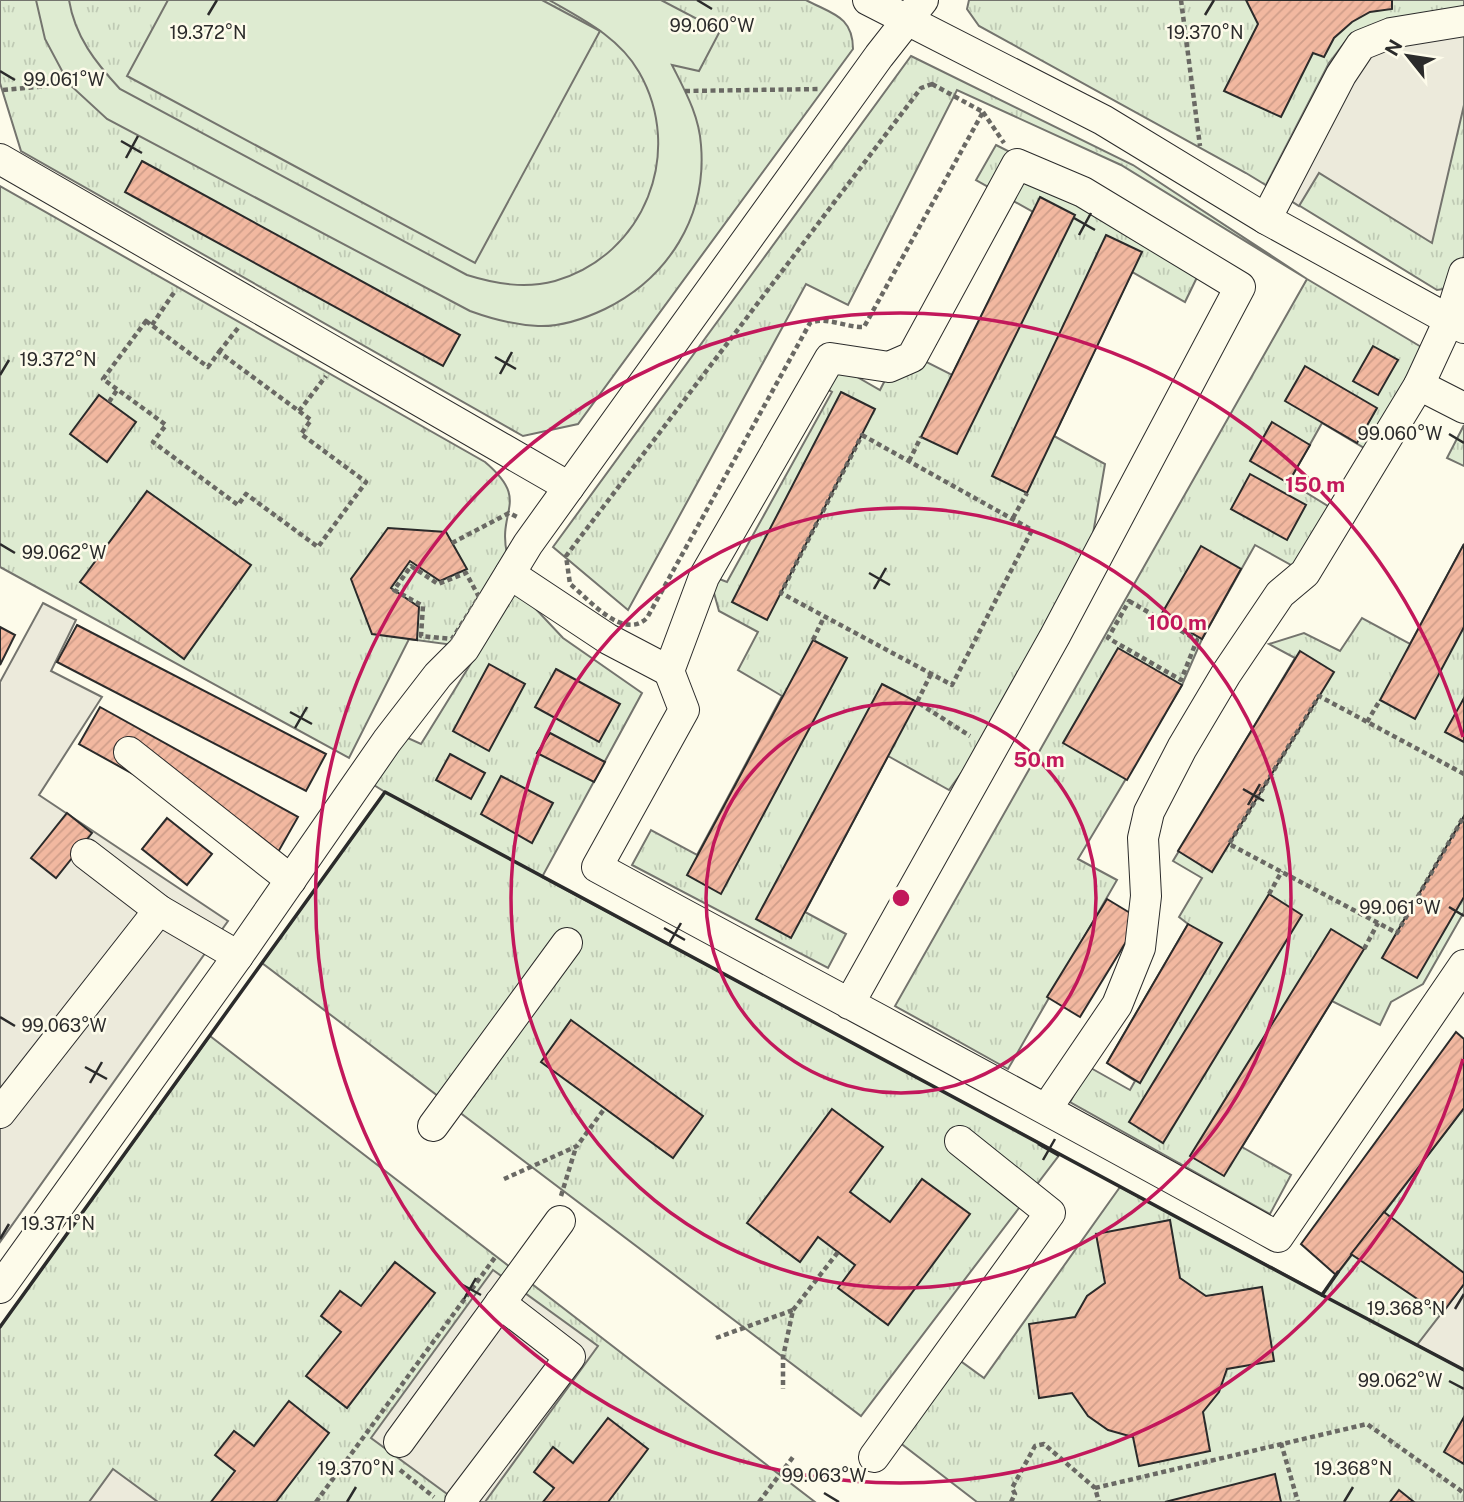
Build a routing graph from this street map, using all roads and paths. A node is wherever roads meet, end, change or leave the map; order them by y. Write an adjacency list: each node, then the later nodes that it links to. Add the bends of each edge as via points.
1 (868, 0): 3 (lane)
2 (1181, 0): 12 (path)
3 (915, 11): 8 (lane); 12 (lane)
4 (1464, 21): 13 (lane, via 1391,33 1361,45)
5 (69, 84): 6 (path)
6 (2, 90)
7 (685, 91): 8 (path, via 823,89)
8 (845, 104): 26 (lane)
9 (983, 112): 9 (path, via 864,327 818,320 810,323 647,618 630,628 570,584 566,556 921,88 932,83); 11 (path)
10 (0, 159): 14 (lane)
11 (1017, 164): 36 (lane, via 912,357 889,367 830,358 704,577); 40 (lane, via 1083,192 1240,287)
12 (1205, 182): 13 (lane)
13 (1266, 219): 16 (lane)
14 (189, 268): 17 (path); 18 (lane)
15 (1464, 273): 16 (lane)
16 (1457, 323): 19 (lane)
17 (152, 325): 20 (path, via 146,321 103,379); 23 (path, via 208,367 219,352)
18 (341, 356): 23 (path); 26 (lane)
19 (1419, 385): 22 (lane); 56 (lane, via 1305,573 1280,594 1226,674 1149,812 1143,838 1146,896 1140,948 1116,1005)
20 (117, 390): 21 (path); 23 (path, via 166,425 153,442 238,505 246,494 318,547 366,482 301,434 311,420)
21 (109, 402)
22 (1464, 408)
23 (299, 411)
24 (921, 437): 25 (path)
25 (909, 460): 28 (path); 32 (path, via 862,435 780,593)
26 (569, 487): 29 (lane)
27 (1027, 493): 28 (path)
28 (1013, 517): 37 (path, via 1032,530 952,685)
29 (541, 526): 30 (path, via 509,513); 31 (lane)
30 (452, 543)
31 (510, 574): 36 (lane, via 608,639); 46 (lane, via 464,649 387,741)
32 (824, 617): 35 (path); 37 (path)
33 (1117, 619): 33 (path, via 1129,601 1197,640 1181,680 1108,638)
34 (421, 636): 34 (path, via 423,606 394,590 411,566 438,584 466,573 479,597 453,639)
35 (813, 640)
36 (669, 671): 54 (lane, via 684,710 597,867)
37 (931, 674): 40 (path, via 917,702)
38 (1380, 700): 39 (path)
39 (1367, 722): 42 (path); 45 (path, via 1320,696 1229,844)
40 (992, 750): 54 (lane)
41 (130, 752): 46 (lane)
42 (1464, 774)
43 (1464, 816): 49 (path, via 1397,933)
44 (86, 855): 48 (lane)
45 (1282, 872): 47 (path); 49 (path)
46 (291, 880): 52 (lane)
47 (1269, 894)
48 (159, 910): 52 (lane); 57 (lane)
49 (1378, 923): 51 (path)
50 (568, 943): 58 (lane)
51 (1364, 949)
52 (238, 956): 65 (lane)
53 (1464, 965): 56 (lane, via 1278,1237)
54 (849, 1004): 56 (lane)
55 (605, 1108): 60 (path)
56 (1047, 1108)
57 (0, 1113)
58 (433, 1126)
59 (960, 1141): 73 (lane, via 1050,1213)
60 (577, 1146): 61 (path); 62 (path)
61 (504, 1179)
62 (560, 1210): 66 (lane)
63 (838, 1252): 67 (path)
64 (496, 1256): 76 (path)
65 (0, 1288)
66 (500, 1303): 70 (lane); 77 (lane, via 570,1357)
67 (793, 1310): 68 (path); 69 (path, via 783,1357)
68 (716, 1338)
69 (783, 1389)
70 (399, 1442)
71 (1281, 1443): 74 (path); 75 (path, via 1367,1424); 81 (path)
72 (793, 1457): 78 (path)
73 (874, 1457)
74 (1095, 1488): 79 (path, via 1044,1444 1035,1446 1012,1488); 80 (path)
75 (1464, 1493)
76 (316, 1502)
77 (460, 1502)
78 (759, 1502)
79 (1011, 1502)
80 (1099, 1502)
81 (1298, 1502)

